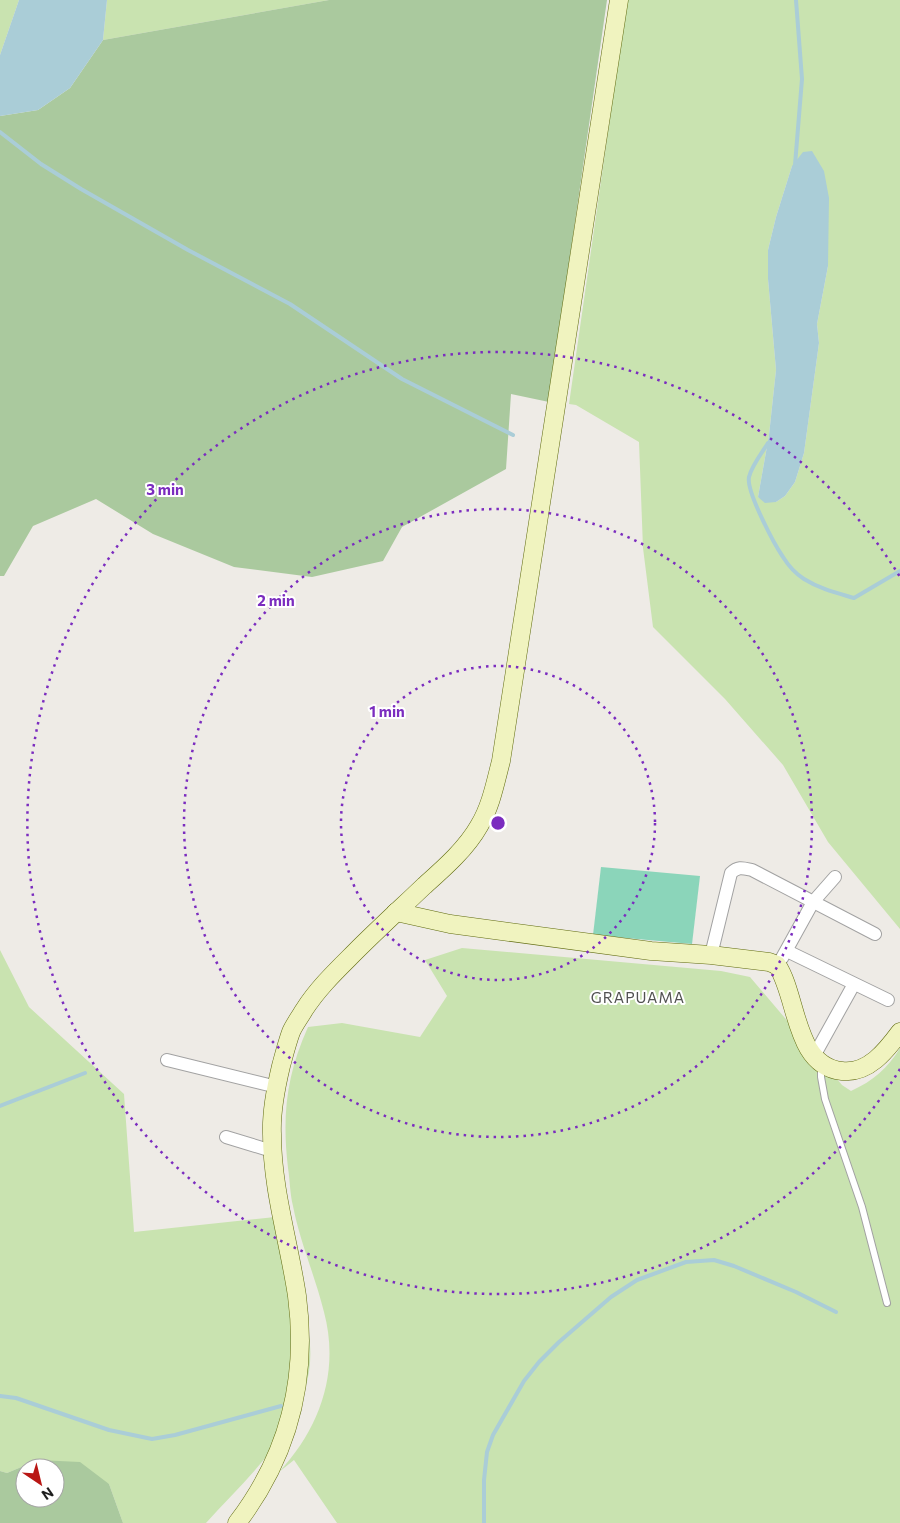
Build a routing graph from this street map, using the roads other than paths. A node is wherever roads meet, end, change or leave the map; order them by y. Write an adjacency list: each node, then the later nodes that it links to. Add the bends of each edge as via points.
1 (619, 0): 4 (street, via 501,761 490,804 478,828 457,855)
2 (835, 877): 3 (street)
3 (813, 902): 5 (street); 6 (street, via 752,870 735,869 731,873); 7 (street)
4 (396, 912): 6 (street, via 450,924 651,951); 13 (street, via 331,976 310,1002 291,1031)
5 (875, 934)
6 (712, 955): 7 (street, via 769,962)
7 (782, 958): 8 (street); 12 (street, via 801,1034)
8 (854, 984): 9 (street); 12 (street)
9 (888, 1000)
10 (900, 1032): 12 (street, via 878,1058 853,1072 841,1071)
11 (168, 1060): 13 (street)
12 (818, 1060): 16 (lane, via 826,1098 862,1207)
13 (277, 1087): 15 (street, via 271,1131)
14 (226, 1137): 15 (street)
15 (272, 1151): 17 (street, via 297,1296 299,1364 294,1405 278,1452 248,1509)
16 (887, 1303)
17 (237, 1523)

